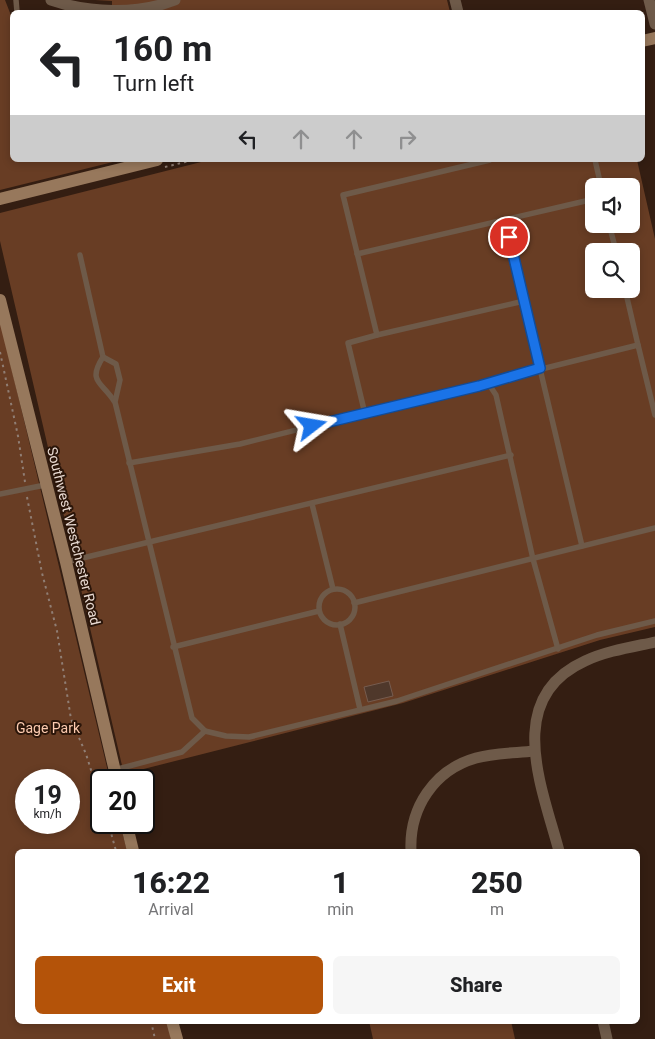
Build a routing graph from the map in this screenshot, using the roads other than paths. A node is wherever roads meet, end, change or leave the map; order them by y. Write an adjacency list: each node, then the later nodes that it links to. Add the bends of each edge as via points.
1 (51, 0): 4 (street)
2 (175, 0): 4 (street, via 155,8)
3 (649, 0): 5 (street)
4 (72, 10)
5 (655, 24)
6 (149, 162): 10 (street)
7 (482, 162): 13 (lane, via 343,195)
8 (595, 162): 9 (lane)
9 (599, 178)
10 (0, 198)
11 (585, 201): 12 (lane)
12 (505, 220): 13 (lane); 17 (lane)
13 (357, 254): 18 (lane)
14 (80, 255): 20 (lane)
15 (627, 298): 19 (lane)
16 (0, 300): 28 (street, Southwest Westchester Road)
17 (524, 301): 18 (lane); 21 (lane)
18 (377, 335): 24 (lane, via 348,343)
19 (638, 345): 21 (lane); 25 (lane)
20 (103, 357): 23 (lane, via 95,375); 23 (lane, via 116,364 120,373)
21 (540, 368): 22 (lane); 33 (lane)
22 (488, 383): 24 (lane); 26 (lane, via 496,395)
23 (115, 402): 27 (lane)
24 (365, 414): 27 (lane, via 207,451 184,452)
25 (655, 415)
26 (511, 455): 30 (lane); 34 (lane)
27 (129, 463): 32 (lane)
28 (45, 484): 29 (lane); 35 (street, Southwest Westchester Road)
29 (0, 494)
30 (312, 504): 32 (lane); 36 (lane)
31 (655, 528): 33 (lane)
32 (149, 543): 35 (lane); 42 (lane)
33 (582, 546): 34 (lane)
34 (533, 559): 37 (lane); 43 (lane)
35 (66, 562): 47 (street, Southwest Westchester Road)
36 (333, 589): 37 (lane, via 346,592); 38 (lane, via 321,597)
37 (354, 603): 40 (lane, via 352,616)
38 (319, 611): 40 (lane, via 327,622); 42 (lane)
39 (655, 621): 43 (lane, via 597,635)
40 (340, 624): 44 (lane)
41 (655, 642): 46 (street, via 602,654 573,667 542,702 535,722)
42 (173, 647): 45 (lane, via 192,718)
43 (558, 650): 44 (lane, via 397,701)
44 (360, 708): 45 (lane, via 249,738)
45 (205, 731): 48 (lane, via 182,752)
46 (534, 751): 51 (street, via 477,758 445,773 421,801 412,825); 52 (street)
47 (114, 769)
48 (132, 769)
49 (129, 834): 50 (street)
50 (133, 849)
51 (411, 849)
52 (558, 849)
53 (173, 1024): 55 (street)
54 (604, 1024): 56 (street)
55 (176, 1039)
56 (607, 1039)

